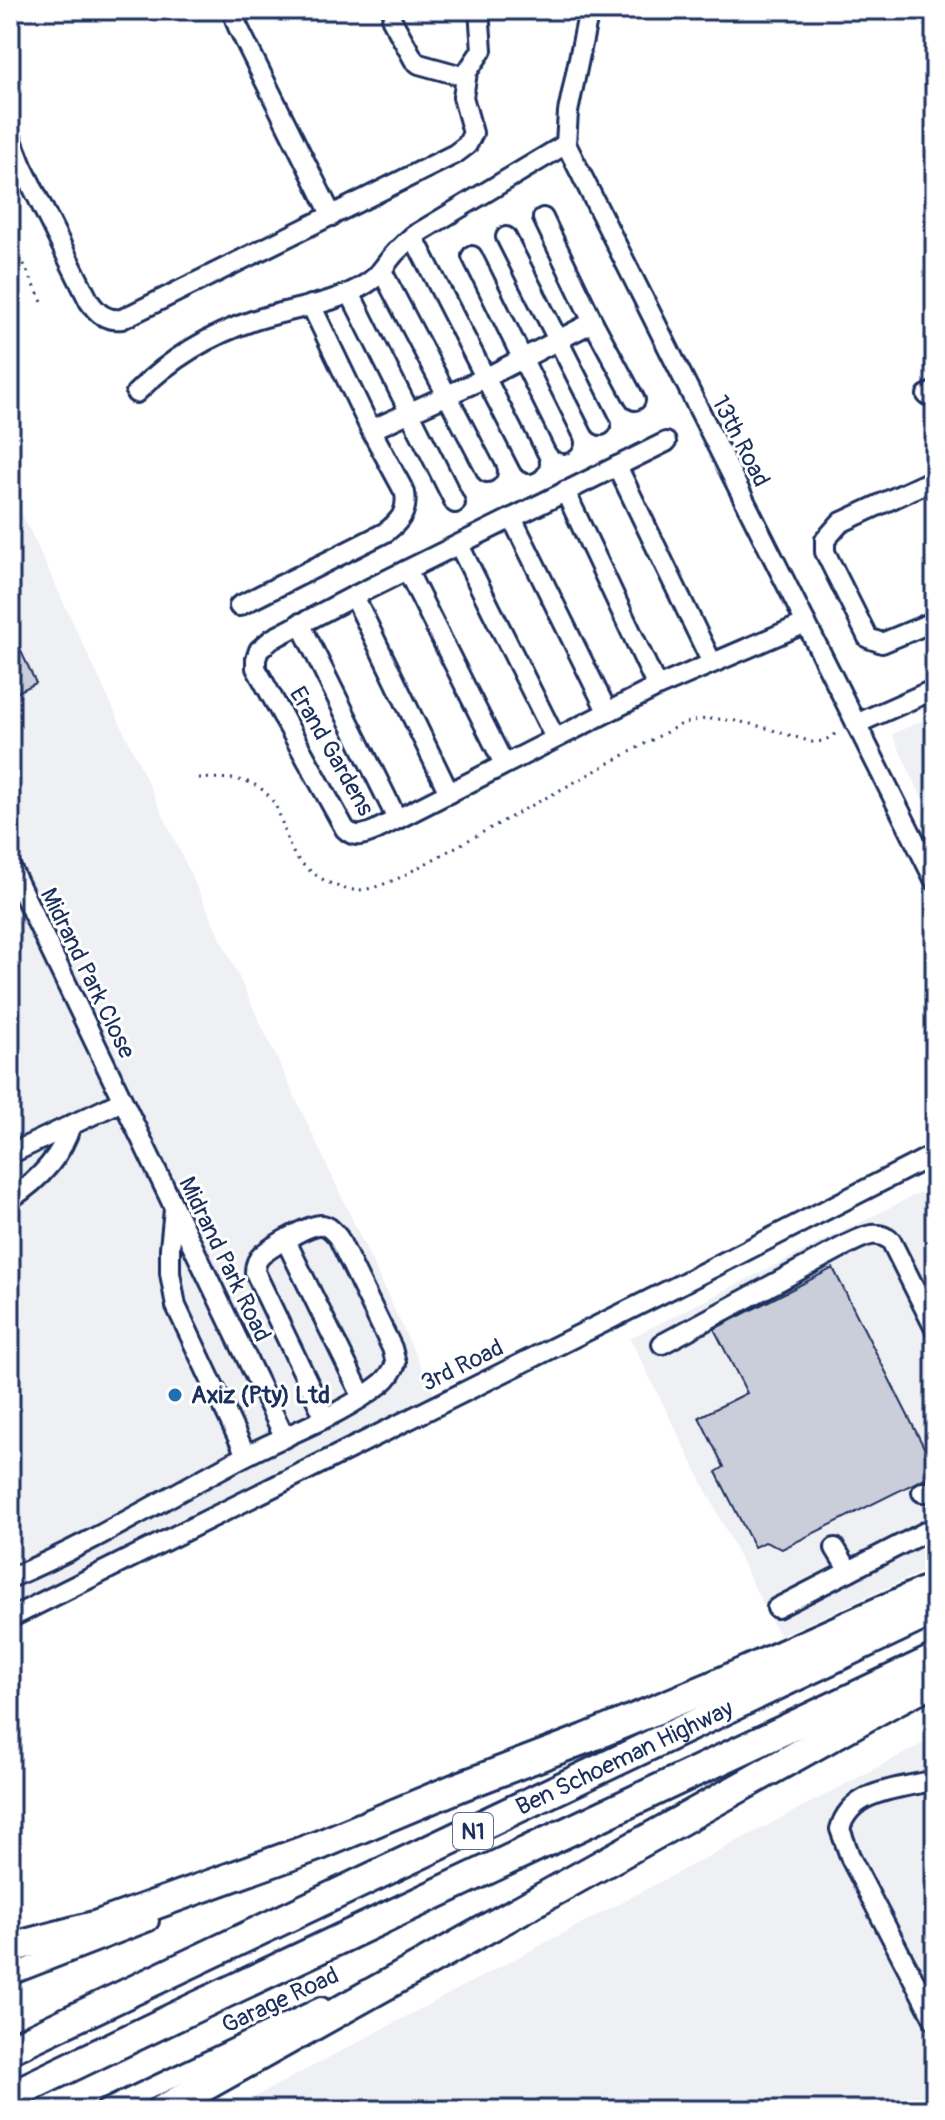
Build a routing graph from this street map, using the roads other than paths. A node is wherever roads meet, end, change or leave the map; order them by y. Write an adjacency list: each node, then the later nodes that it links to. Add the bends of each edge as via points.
1 (232, 10): 8 (street)
2 (479, 10): 5 (street, via 482,50)
3 (589, 10): 7 (street)
4 (392, 20): 5 (street, via 419,64)
5 (466, 77): 8 (street, via 463,101 473,129 467,145)
6 (10, 135): 8 (street, via 89,301 110,319 133,314)
7 (566, 144): 10 (street); 41 (street, 13th Road)
8 (332, 216)
9 (543, 218): 16 (street)
10 (413, 236): 13 (street); 19 (street)
11 (506, 237): 17 (street)
12 (472, 256): 18 (street)
13 (382, 271): 14 (street); 21 (street)
14 (350, 293): 15 (street); 23 (street)
15 (311, 305): 20 (street, via 207,339); 25 (street)
16 (593, 322): 17 (street); 22 (street)
17 (558, 340): 18 (street); 24 (street)
18 (522, 359): 19 (street); 27 (street)
19 (485, 378): 21 (street); 28 (street)
20 (136, 393)
21 (447, 395): 23 (street); 30 (street)
22 (635, 400)
23 (410, 412): 25 (street); 33 (street)
24 (601, 425)
25 (371, 430): 38 (street, via 405,493 404,514 386,532)
26 (666, 442): 29 (street, Erand Gardens)
27 (564, 443)
28 (529, 463)
29 (617, 466): 32 (street, Erand Gardens); 42 (street)
30 (487, 472)
31 (935, 479): 39 (street, via 840,523 825,540 825,552 868,638 882,643)
32 (565, 491): 34 (street, Erand Gardens); 43 (street)
33 (455, 503)
34 (512, 518): 35 (street, Erand Gardens); 45 (street)
35 (459, 545): 36 (street, Erand Gardens); 47 (street)
36 (407, 570): 37 (street, Erand Gardens); 48 (street)
37 (354, 596): 40 (street, Erand Gardens); 49 (street)
38 (239, 606)
39 (935, 621)
40 (300, 623): 50 (street); 50 (street, Erand Gardens, via 264,644 256,668 345,829 365,835)
41 (806, 623): 42 (street, Erand Gardens); 46 (street, 13th Road)
42 (712, 663): 43 (street, Erand Gardens)
43 (657, 687): 45 (street, Erand Gardens)
44 (935, 689): 46 (street)
45 (607, 711): 47 (street, Erand Gardens)
46 (855, 722): 52 (street, 13th Road)
47 (555, 738): 48 (street, Erand Gardens)
48 (504, 764): 49 (street, Erand Gardens)
49 (449, 793): 50 (street, Erand Gardens)
50 (397, 819)
51 (10, 866): 53 (street, Midrand Park Close)
52 (935, 881)
53 (122, 1101): 54 (street); 58 (street, Midrand Park Road)
54 (71, 1125): 55 (street); 57 (street, via 57,1157)
55 (10, 1154)
56 (935, 1154): 73 (street, 3rd Road)
57 (10, 1199)
58 (174, 1209): 64 (street, Midrand Park Road); 65 (street, via 170,1273 176,1306)
59 (286, 1241): 62 (street); 62 (street, via 321,1225 345,1249 396,1363 390,1375); 63 (street, via 262,1255 255,1272)
60 (935, 1329): 61 (street, via 891,1241 873,1234)
61 (662, 1344)
62 (362, 1396): 63 (street)
63 (325, 1418): 64 (street)
64 (285, 1438): 65 (street)
65 (246, 1455): 69 (street)
66 (935, 1527): 68 (street)
67 (835, 1548): 68 (street)
68 (849, 1571): 71 (street)
69 (10, 1578)
70 (935, 1587): 77 (highway, via 708,1688)
71 (777, 1608)
72 (935, 1610): 82 (highway, Ben Schoeman Highway / N1)
73 (10, 1618)
74 (935, 1659): 83 (highway, Ben Schoeman Highway / N1)
75 (935, 1680): 78 (highway)
76 (935, 1780): 81 (street, via 879,1791 847,1814 840,1829)
77 (320, 1845): 79 (highway, via 112,1921); 80 (street, via 247,1881)
78 (476, 1935): 84 (street, Garage Road); 85 (highway)
79 (10, 1948)
80 (10, 1975)
81 (935, 2021)
82 (10, 2049)
83 (10, 2096)
84 (105, 2110)
85 (162, 2110)

